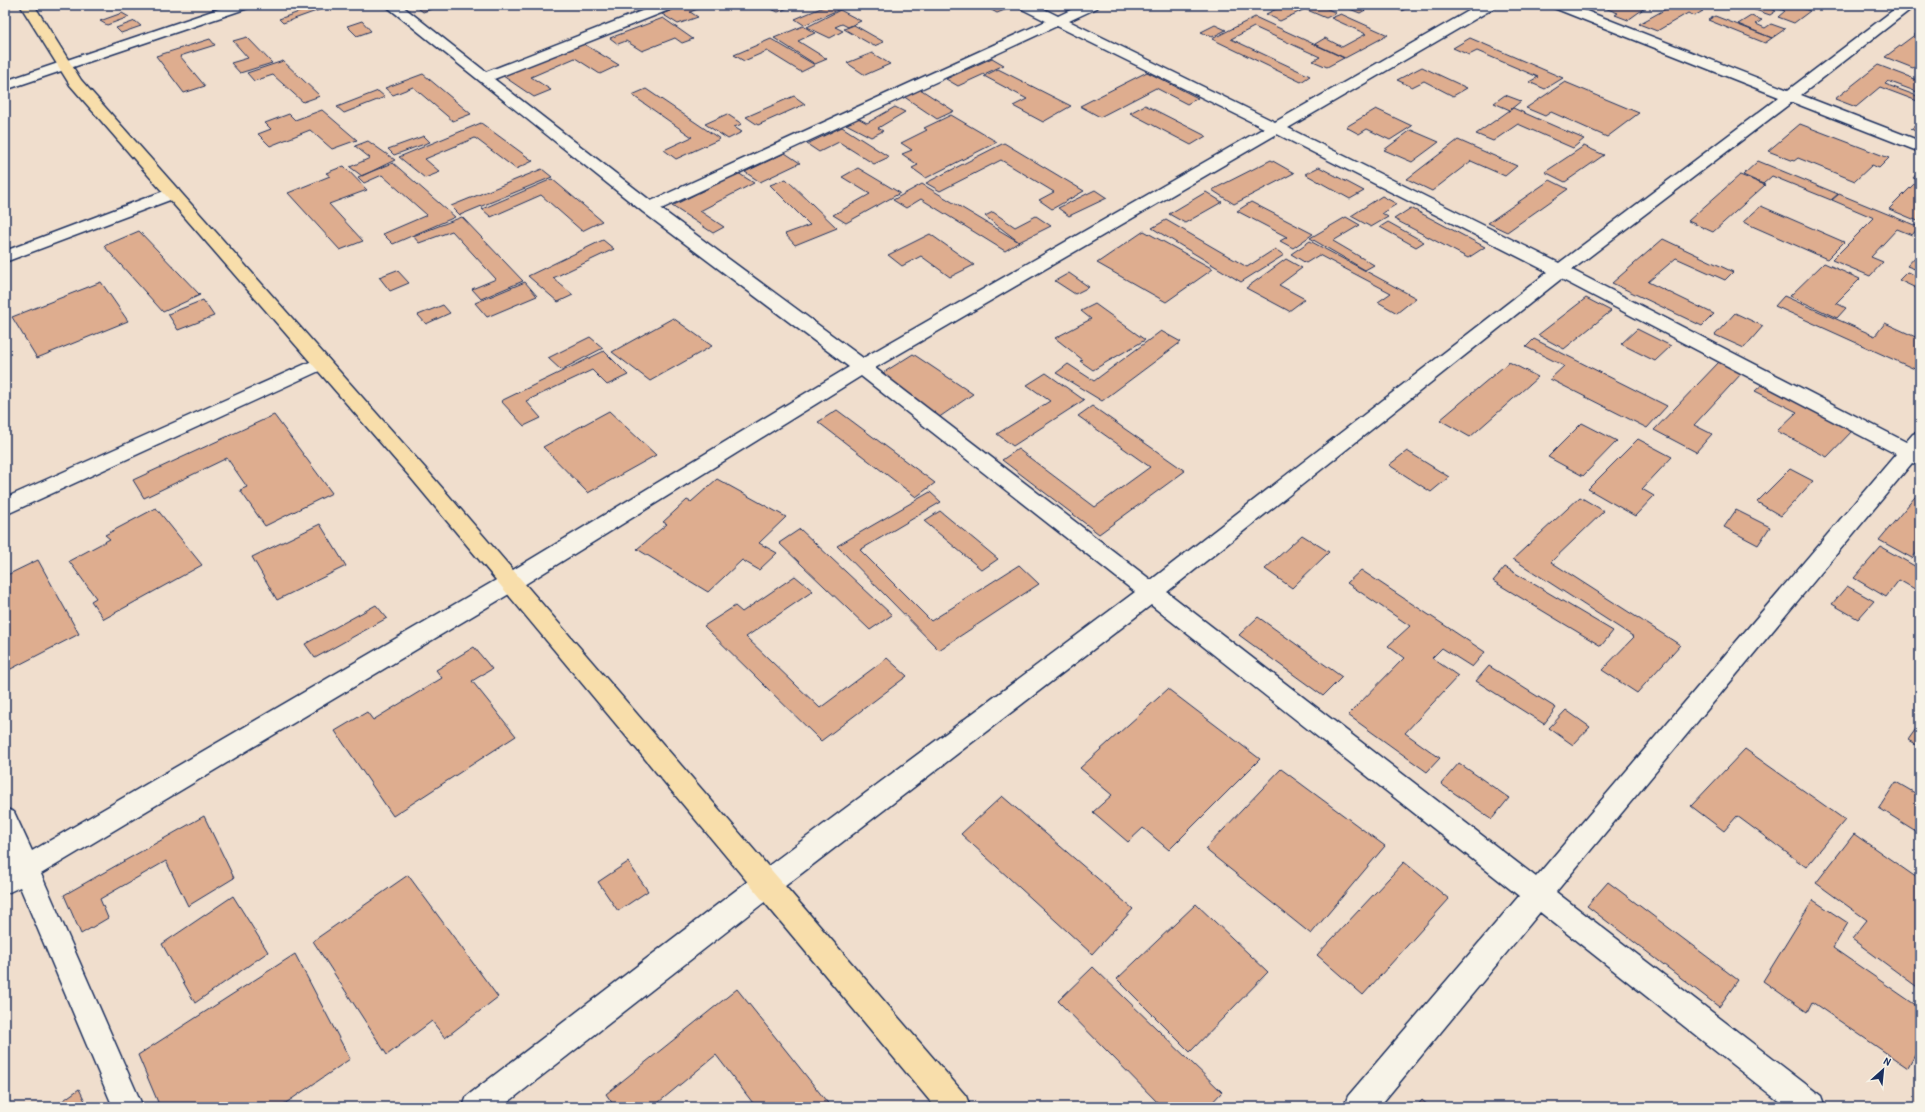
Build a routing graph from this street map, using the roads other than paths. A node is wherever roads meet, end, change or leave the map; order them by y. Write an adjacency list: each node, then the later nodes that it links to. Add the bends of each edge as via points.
1 (27, 5): 11 (main road)
2 (244, 5): 11 (street)
3 (392, 5): 12 (street)
4 (669, 5): 12 (street)
5 (1025, 5): 10 (street)
6 (1092, 5): 10 (street)
7 (1489, 5): 15 (street)
8 (1558, 5): 14 (street)
9 (1909, 5): 14 (street)
10 (1057, 22): 15 (street); 18 (street)
11 (63, 65): 13 (street); 17 (main road)
12 (485, 77): 18 (street)
13 (5, 86)
14 (1791, 95): 16 (street); 20 (street)
15 (1276, 128): 20 (street); 22 (street)
16 (1920, 147)
17 (172, 193): 19 (street); 21 (main road)
18 (649, 208): 22 (street)
19 (5, 257)
20 (1560, 271): 23 (street); 26 (street)
21 (321, 363): 24 (street); 25 (main road)
22 (862, 367): 25 (street); 26 (street)
23 (1916, 450): 30 (street)
24 (5, 507)
25 (511, 582): 28 (street); 29 (main road)
26 (1150, 593): 29 (street); 30 (street)
27 (5, 820): 28 (street)
28 (16, 875): 31 (street)
29 (766, 884): 32 (street); 33 (main road)
30 (1538, 894): 34 (street); 35 (street)
31 (128, 1107)
32 (478, 1107)
33 (955, 1107)
34 (1359, 1107)
35 (1810, 1107)

